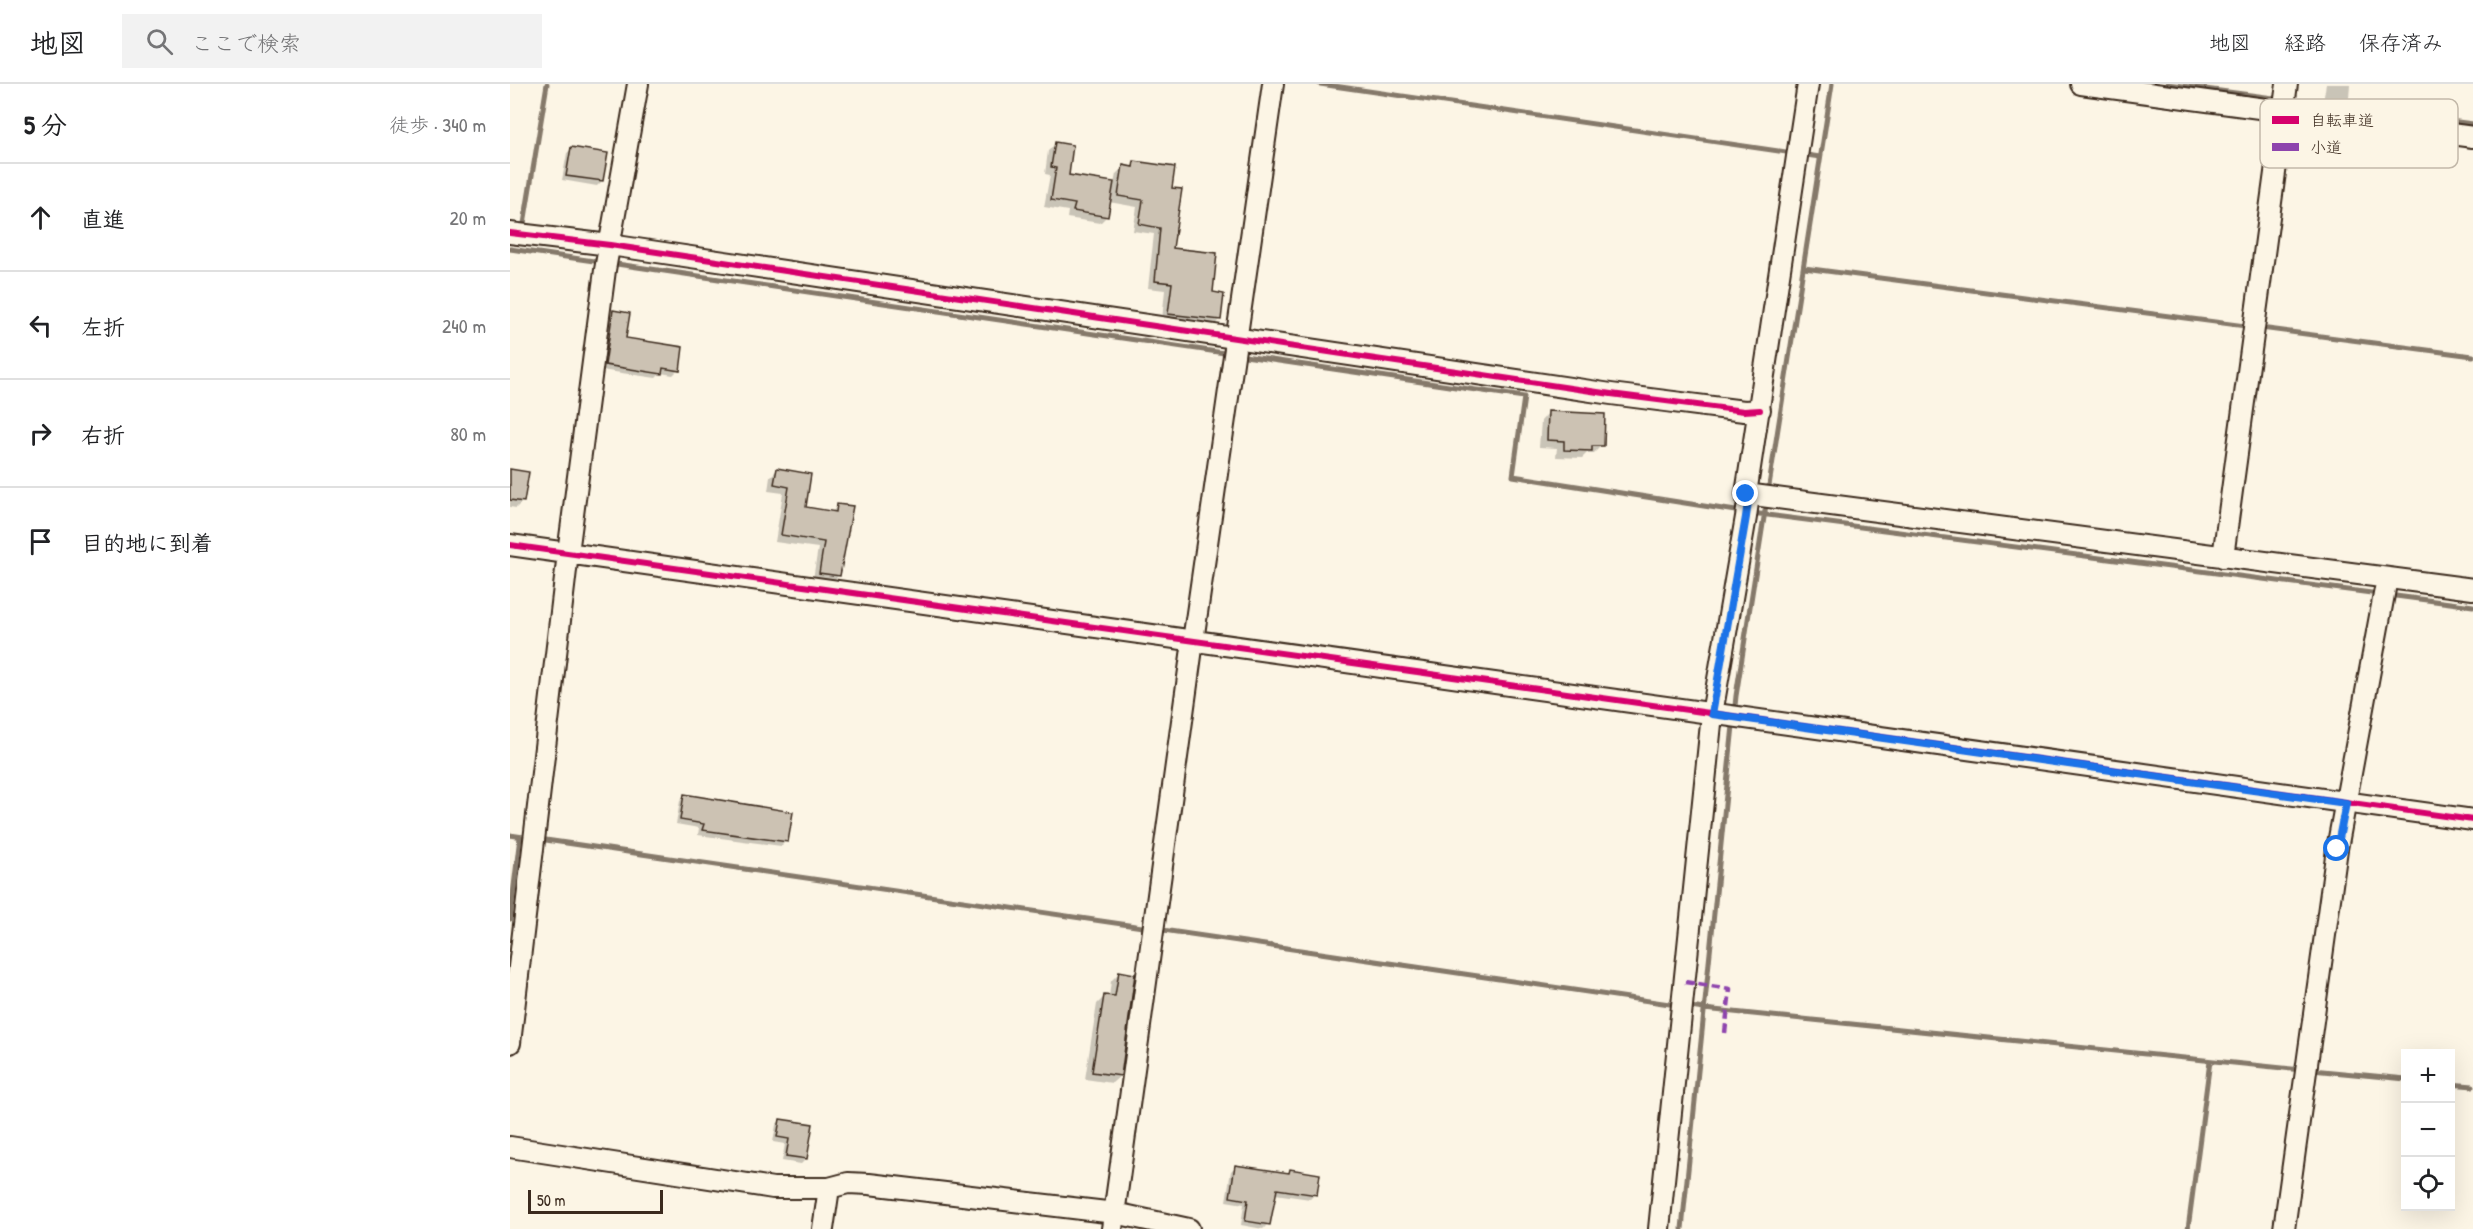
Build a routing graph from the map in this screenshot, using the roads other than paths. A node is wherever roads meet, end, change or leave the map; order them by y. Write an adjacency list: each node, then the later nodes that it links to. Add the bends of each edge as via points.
1 (638, 84): 10 (street)
2 (1273, 84): 11 (street)
3 (1808, 84): 12 (street)
4 (2081, 84): 5 (street)
5 (2285, 98)
6 (2458, 133): 7 (street)
7 (2473, 136)
8 (2276, 168): 16 (street)
9 (518, 234): 10 (street)
10 (607, 256): 11 (street); 15 (street)
11 (1235, 348): 12 (street); 19 (street)
12 (1760, 410): 13 (street)
13 (1755, 502): 16 (street); 20 (street)
14 (510, 545): 15 (street)
15 (568, 553): 19 (street); 23 (street)
16 (2223, 557): 17 (street)
17 (2385, 589): 18 (street); 21 (street)
18 (2473, 589)
19 (1193, 641): 20 (street); 26 (street)
20 (1726, 716): 21 (street); 29 (street, via 1683,1007)
21 (2346, 803): 22 (street); 30 (street)
22 (2473, 820)
23 (510, 1043)
24 (510, 1147): 25 (street, via 773,1188)
25 (830, 1188): 26 (street, via 848,1183 869,1184); 27 (street)
26 (1114, 1221): 28 (street)
27 (823, 1229)
28 (1189, 1229)
29 (1659, 1229)
30 (2284, 1229)

